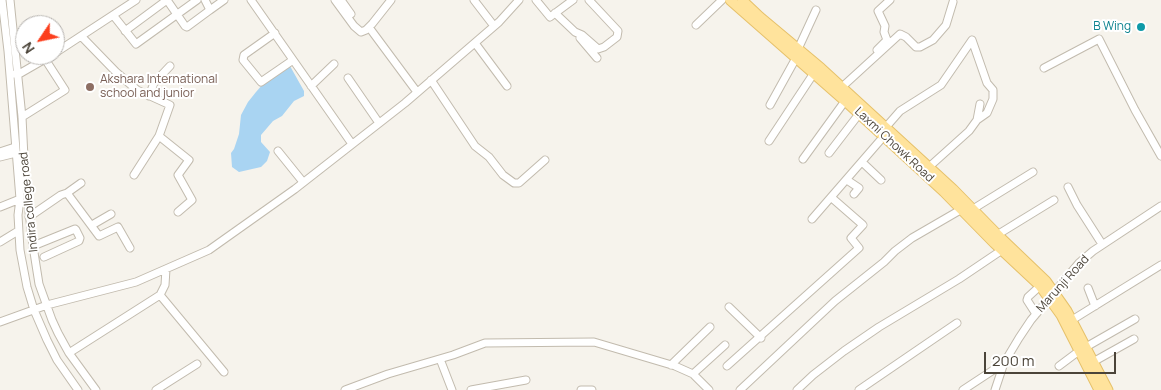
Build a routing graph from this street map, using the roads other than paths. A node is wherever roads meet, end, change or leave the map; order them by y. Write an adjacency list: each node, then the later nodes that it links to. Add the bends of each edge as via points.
1 (2, 0): 46 (street, Indira college road)
2 (10, 0): 47 (street, Indira college road)
3 (136, 0): 26 (street)
4 (196, 0): 25 (street)
5 (205, 0): 22 (street)
6 (224, 0): 22 (street)
7 (251, 0): 32 (street)
8 (335, 0): 11 (street, via 361,32 372,24)
9 (341, 0): 10 (street, via 363,27)
10 (386, 0)
11 (391, 0)
12 (474, 0): 28 (street)
13 (520, 0): 28 (street)
14 (536, 0): 24 (street, via 550,17)
15 (573, 0): 24 (street)
16 (590, 0): 31 (street, via 618,31 616,37 598,49)
17 (722, 0): 27 (street)
18 (730, 0): 36 (main road, Laxmi Chowk Road)
19 (742, 0): 36 (main road, Laxmi Chowk Road)
20 (890, 0): 37 (street, via 878,11 885,26 886,40)
21 (953, 2): 37 (street, via 946,26 933,40 916,47 900,34)
22 (210, 10): 25 (street, via 187,27)
23 (816, 10): 36 (street)
24 (555, 13): 31 (street)
25 (177, 14): 30 (street, via 136,44); 30 (street, via 166,0)
26 (113, 16): 30 (street); 33 (street)
27 (696, 25)
28 (494, 26): 34 (street)
29 (371, 30): 53 (street)
30 (126, 31)
31 (575, 32): 38 (street)
32 (274, 34): 39 (street); 39 (street, via 244,55 243,60 261,82)
33 (82, 37): 35 (street); 54 (street, via 133,87)
34 (475, 43): 49 (street); 51 (street)
35 (65, 47)
36 (800, 56): 45 (main road, Laxmi Chowk Road); 52 (main road, Laxmi Chowk Road); 57 (street)
37 (874, 57): 52 (street)
38 (597, 58)
39 (293, 60): 50 (street)
40 (334, 64): 50 (street)
41 (34, 65): 47 (street)
42 (52, 65): 59 (street, via 65,90)
43 (170, 66): 54 (street, via 154,83)
44 (1044, 68): 70 (street, via 1099,39)
45 (814, 73): 55 (main road, Laxmi Chowk Road); 64 (street)
46 (10, 74): 47 (street); 66 (street, Indira college road)
47 (19, 74): 59 (street, Indira college road)
48 (348, 78): 61 (street)
49 (431, 80): 53 (street); 73 (street, via 475,146 514,183 519,183)
50 (312, 86): 65 (street)
51 (508, 86)
52 (842, 87): 62 (main road, Laxmi Chowk Road)
53 (417, 92): 61 (street)
54 (149, 96): 63 (street, via 170,105)
55 (845, 101): 58 (main road, Laxmi Chowk Road); 72 (street)
56 (980, 104): 60 (street)
57 (770, 105)
58 (859, 114): 62 (main road, Laxmi Chowk Road); 69 (street)
59 (22, 117): 93 (street, Indira college road)
60 (977, 120): 62 (street, via 987,113 994,99 972,40 941,85 900,110); 75 (street)
61 (379, 123): 65 (street)
62 (886, 131): 74 (street); 75 (main road, Laxmi Chowk Road); 90 (main road, Laxmi Chowk Road)
63 (159, 136): 77 (street); 91 (street, via 189,160 178,175 192,200)
64 (769, 141)
65 (352, 144): 80 (street)
66 (15, 150): 68 (street); 71 (street); 86 (street, Indira college road)
67 (278, 151): 80 (street)
68 (0, 152)
69 (829, 153)
70 (1161, 156)
71 (0, 157)
72 (803, 159)
73 (545, 160)
74 (862, 162): 78 (street); 79 (street)
75 (929, 167): 90 (main road, Laxmi Chowk Road)
76 (1033, 172): 90 (street)
77 (134, 174)
78 (847, 180): 84 (street, via 859,189); 85 (street)
79 (881, 180)
80 (303, 182): 105 (street, via 209,250)
81 (81, 183): 83 (street)
82 (1068, 187): 99 (street)
83 (67, 193): 93 (street); 95 (street)
84 (854, 194)
85 (832, 198): 94 (street); 120 (street, via 863,225 851,238 859,248)
86 (20, 199): 89 (street); 96 (street, Indira college road)
87 (1054, 200): 97 (street)
88 (1161, 206): 99 (street, Marunji Road)
89 (0, 207)
90 (965, 207): 97 (main road, Laxmi Chowk Road); 102 (main road, Laxmi Chowk Road); 144 (street, via 895,251 835,301)
91 (178, 212)
92 (111, 214): 95 (street)
93 (29, 216): 100 (street, Indira college road)
94 (812, 220)
95 (92, 225): 101 (street, via 97,237 118,227)
96 (18, 231): 98 (street); 113 (street, Indira college road)
97 (997, 235): 109 (main road, Laxmi Chowk Road)
98 (0, 242)
99 (1102, 244): 109 (street, Marunji Road, via 1079,263)
100 (33, 246): 103 (street, via 76,230 79,241); 110 (street, Indira college road)
101 (130, 248)
102 (1002, 250): 106 (main road, Laxmi Chowk Road); 145 (street, via 879,327)
103 (44, 256)
104 (1161, 265): 111 (street)
105 (166, 269): 108 (street, via 165,285); 110 (street, via 136,282)
106 (1040, 286): 109 (main road, Laxmi Chowk Road); 114 (street, via 1027,300)
107 (1088, 288): 111 (street)
108 (160, 295): 124 (street); 132 (street)
109 (1053, 295): 114 (street, Marunji Road); 116 (main road); 123 (main road, via 1061,315)
110 (47, 305): 113 (street); 124 (street, Indira college road)
111 (1094, 306): 116 (street)
112 (729, 307): 120 (street)
113 (34, 310): 117 (street); 135 (street, Indira college road, via 57,360)
114 (1036, 314): 126 (street, Marunji Road)
115 (1135, 319): 123 (street)
116 (1072, 320): 123 (main road)
117 (0, 322)
118 (957, 323): 146 (street)
119 (710, 326): 129 (street)
120 (761, 338): 130 (street)
121 (1134, 339): 128 (street)
122 (726, 345): 133 (street)
123 (1083, 349): 128 (main road); 131 (street)
124 (69, 353): 136 (street, Indira college road)
125 (440, 359): 129 (street, via 485,343 594,342); 138 (street); 139 (street)
126 (1004, 363): 147 (street); 148 (street, Marunji Road)
127 (197, 364): 137 (street)
128 (1090, 364): 149 (main road); 150 (main road)
129 (671, 365): 133 (street)
130 (727, 366)
131 (1059, 366)
132 (224, 372)
133 (693, 374): 143 (street)
134 (526, 380): 140 (street)
135 (78, 390)
136 (96, 390)
137 (156, 390)
138 (346, 390)
139 (452, 390)
140 (471, 390)
141 (581, 390): 142 (street)
142 (592, 390)
143 (708, 390)
144 (740, 390)
145 (797, 390)
146 (859, 390)
147 (963, 390)
148 (995, 390)
149 (1099, 390)
150 (1108, 390)

